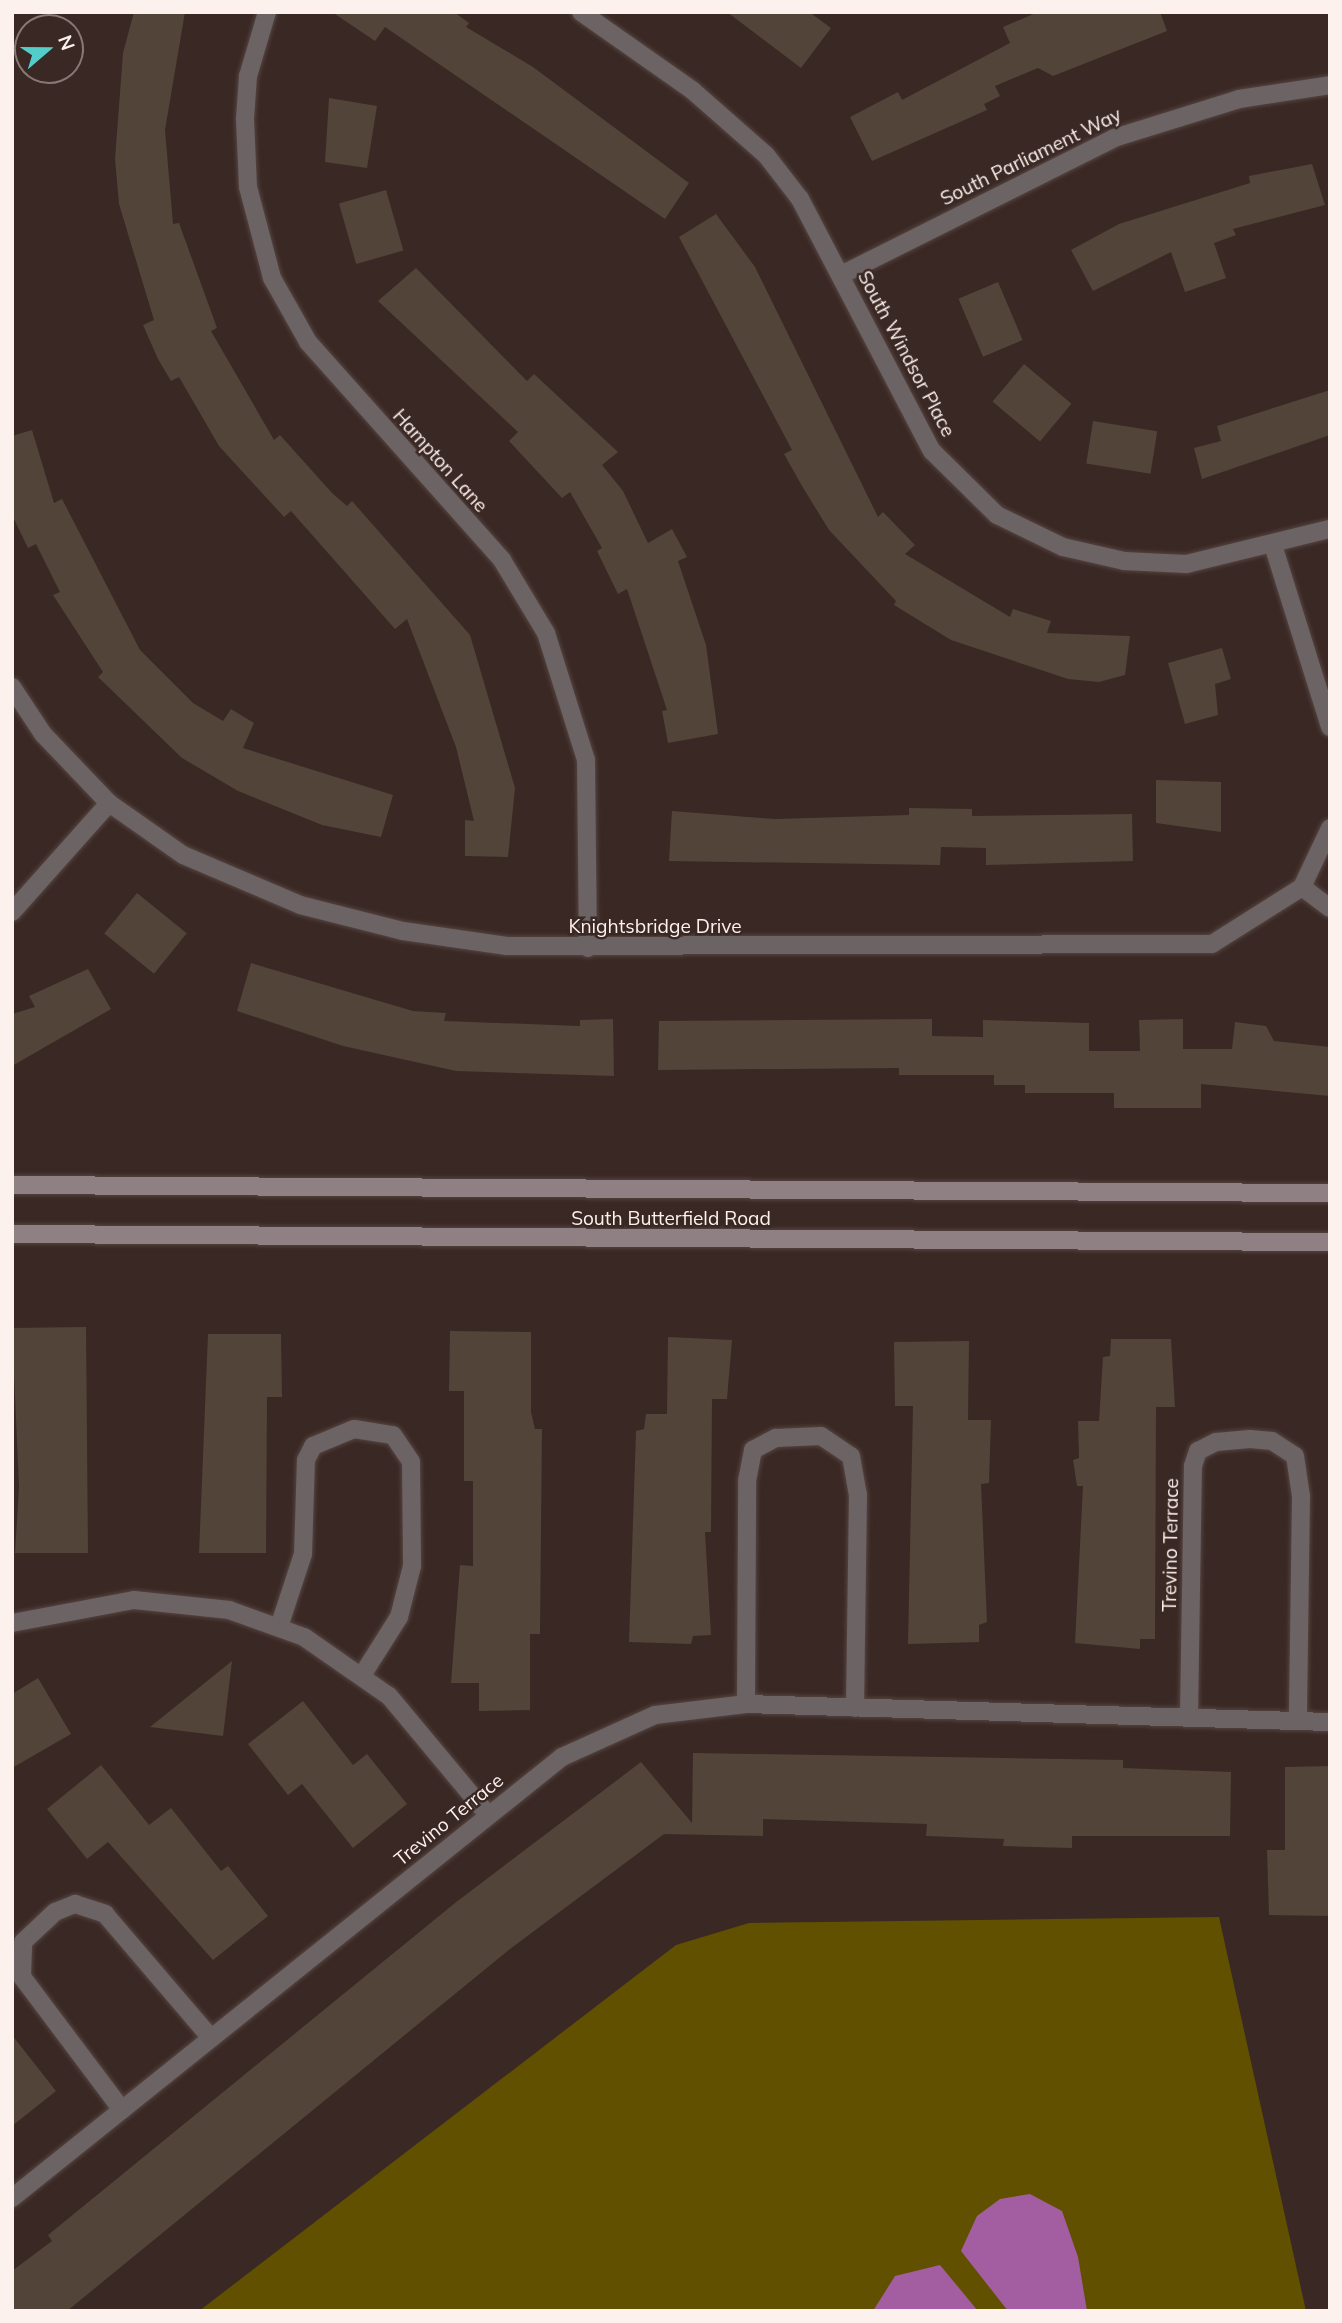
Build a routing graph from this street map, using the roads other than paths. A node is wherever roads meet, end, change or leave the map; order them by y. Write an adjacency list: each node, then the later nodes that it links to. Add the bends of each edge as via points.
1 (267, 12): 14 (street, Hampton Lane, via 248,76 245,119 248,187 272,278 308,342 502,560 546,633 586,760)
2 (581, 12): 4 (street, South Windsor Place, via 744,131 800,199)
3 (1330, 85): 4 (street, South Parliament Way, via 1239,99 1114,138)
4 (841, 275): 6 (street, South Windsor Place, via 932,451 997,515 1063,547 1124,561 1186,564)
5 (1330, 528): 6 (street, South Windsor Place)
6 (1273, 545): 8 (street)
7 (12, 687): 9 (street, Knightsbridge Drive, via 43,734)
8 (1330, 727)
9 (110, 803): 13 (street); 14 (street, Knightsbridge Drive, via 183,855 300,905 403,931 507,946)
10 (1330, 828): 11 (street, Knightsbridge Drive)
11 (1302, 887): 12 (street); 14 (street, Knightsbridge Drive, via 1232,936 1180,948)
12 (1330, 908)
13 (12, 912)
14 (588, 948)
15 (12, 1185): 16 (main road, South Butterfield Road)
16 (1330, 1193)
17 (12, 1234): 18 (main road, South Butterfield Road)
18 (1330, 1242)
19 (12, 1623): 20 (street, via 134,1600 229,1610)
20 (279, 1627): 21 (street); 21 (street, via 303,1554 306,1460 313,1446 354,1429 393,1435 411,1462 412,1566 399,1617)
21 (363, 1674): 27 (street, via 389,1696)
22 (746, 1704): 23 (street, Trevino Terrace); 23 (street, via 747,1481 753,1450 776,1438 821,1436 851,1456 858,1494); 27 (street, Trevino Terrace, via 655,1716 600,1736)
23 (855, 1708): 24 (street, Trevino Terrace)
24 (1189, 1717): 25 (street, Trevino Terrace); 25 (street, Trevino Terrace, via 1193,1466 1198,1451 1216,1442 1250,1439 1279,1444 1295,1456 1301,1496)
25 (1298, 1720): 26 (street, Trevino Terrace)
26 (1330, 1722)
27 (488, 1815): 28 (street, Trevino Terrace)
28 (211, 2038): 29 (street, Trevino Terrace); 29 (street, via 106,1914 75,1904 55,1912 23,1942 22,1977)
29 (122, 2110): 30 (street, Trevino Terrace)
30 (12, 2198)

